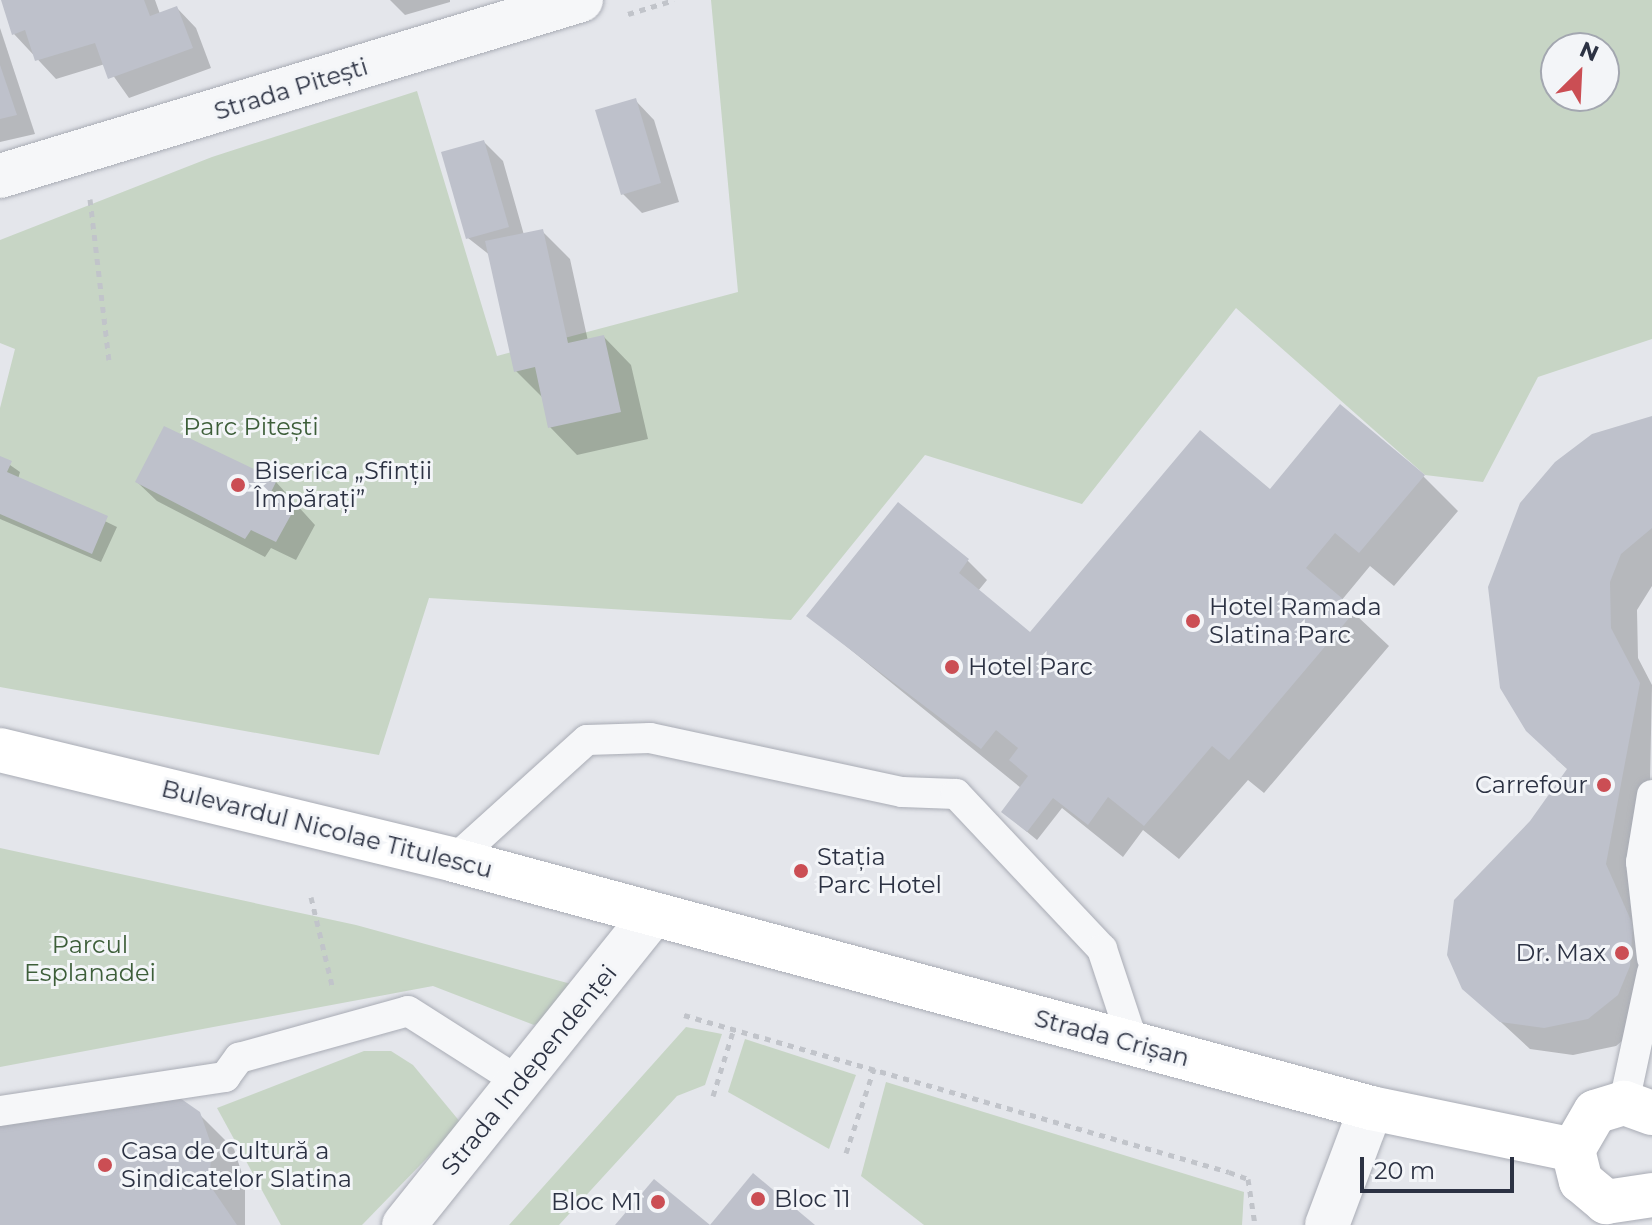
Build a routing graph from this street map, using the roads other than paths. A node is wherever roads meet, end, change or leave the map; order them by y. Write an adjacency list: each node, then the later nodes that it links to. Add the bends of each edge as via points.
1 (581, 0): 2 (street, Strada Pitești)
2 (0, 176)
3 (0, 750): 5 (main road, Bulevardul Nicolae Titulescu)
4 (1652, 795): 7 (lane, via 1641,862)
5 (454, 860): 6 (main road, Bulevardul Nicolae Titulescu); 9 (lane, via 587,740 650,738 902,792 956,794 1102,949)
6 (653, 914): 9 (main road, Strada Crișan); 10 (street, Strada Independenței)
7 (1652, 958)
8 (1652, 972): 12 (lane)
9 (1134, 1045): 11 (main road, Strada Crișan)
10 (521, 1083): 13 (lane, via 408,1011 239,1058 225,1077); 16 (street, Strada Independenței)
11 (1371, 1108): 14 (main road, Strada Crișan); 17 (street)
12 (1638, 1108): 14 (main road, via 1584,1122)
13 (0, 1111)
14 (1573, 1150): 15 (main road, via 1581,1181 1606,1202)
15 (1652, 1195)
16 (404, 1225)
17 (1327, 1225)

